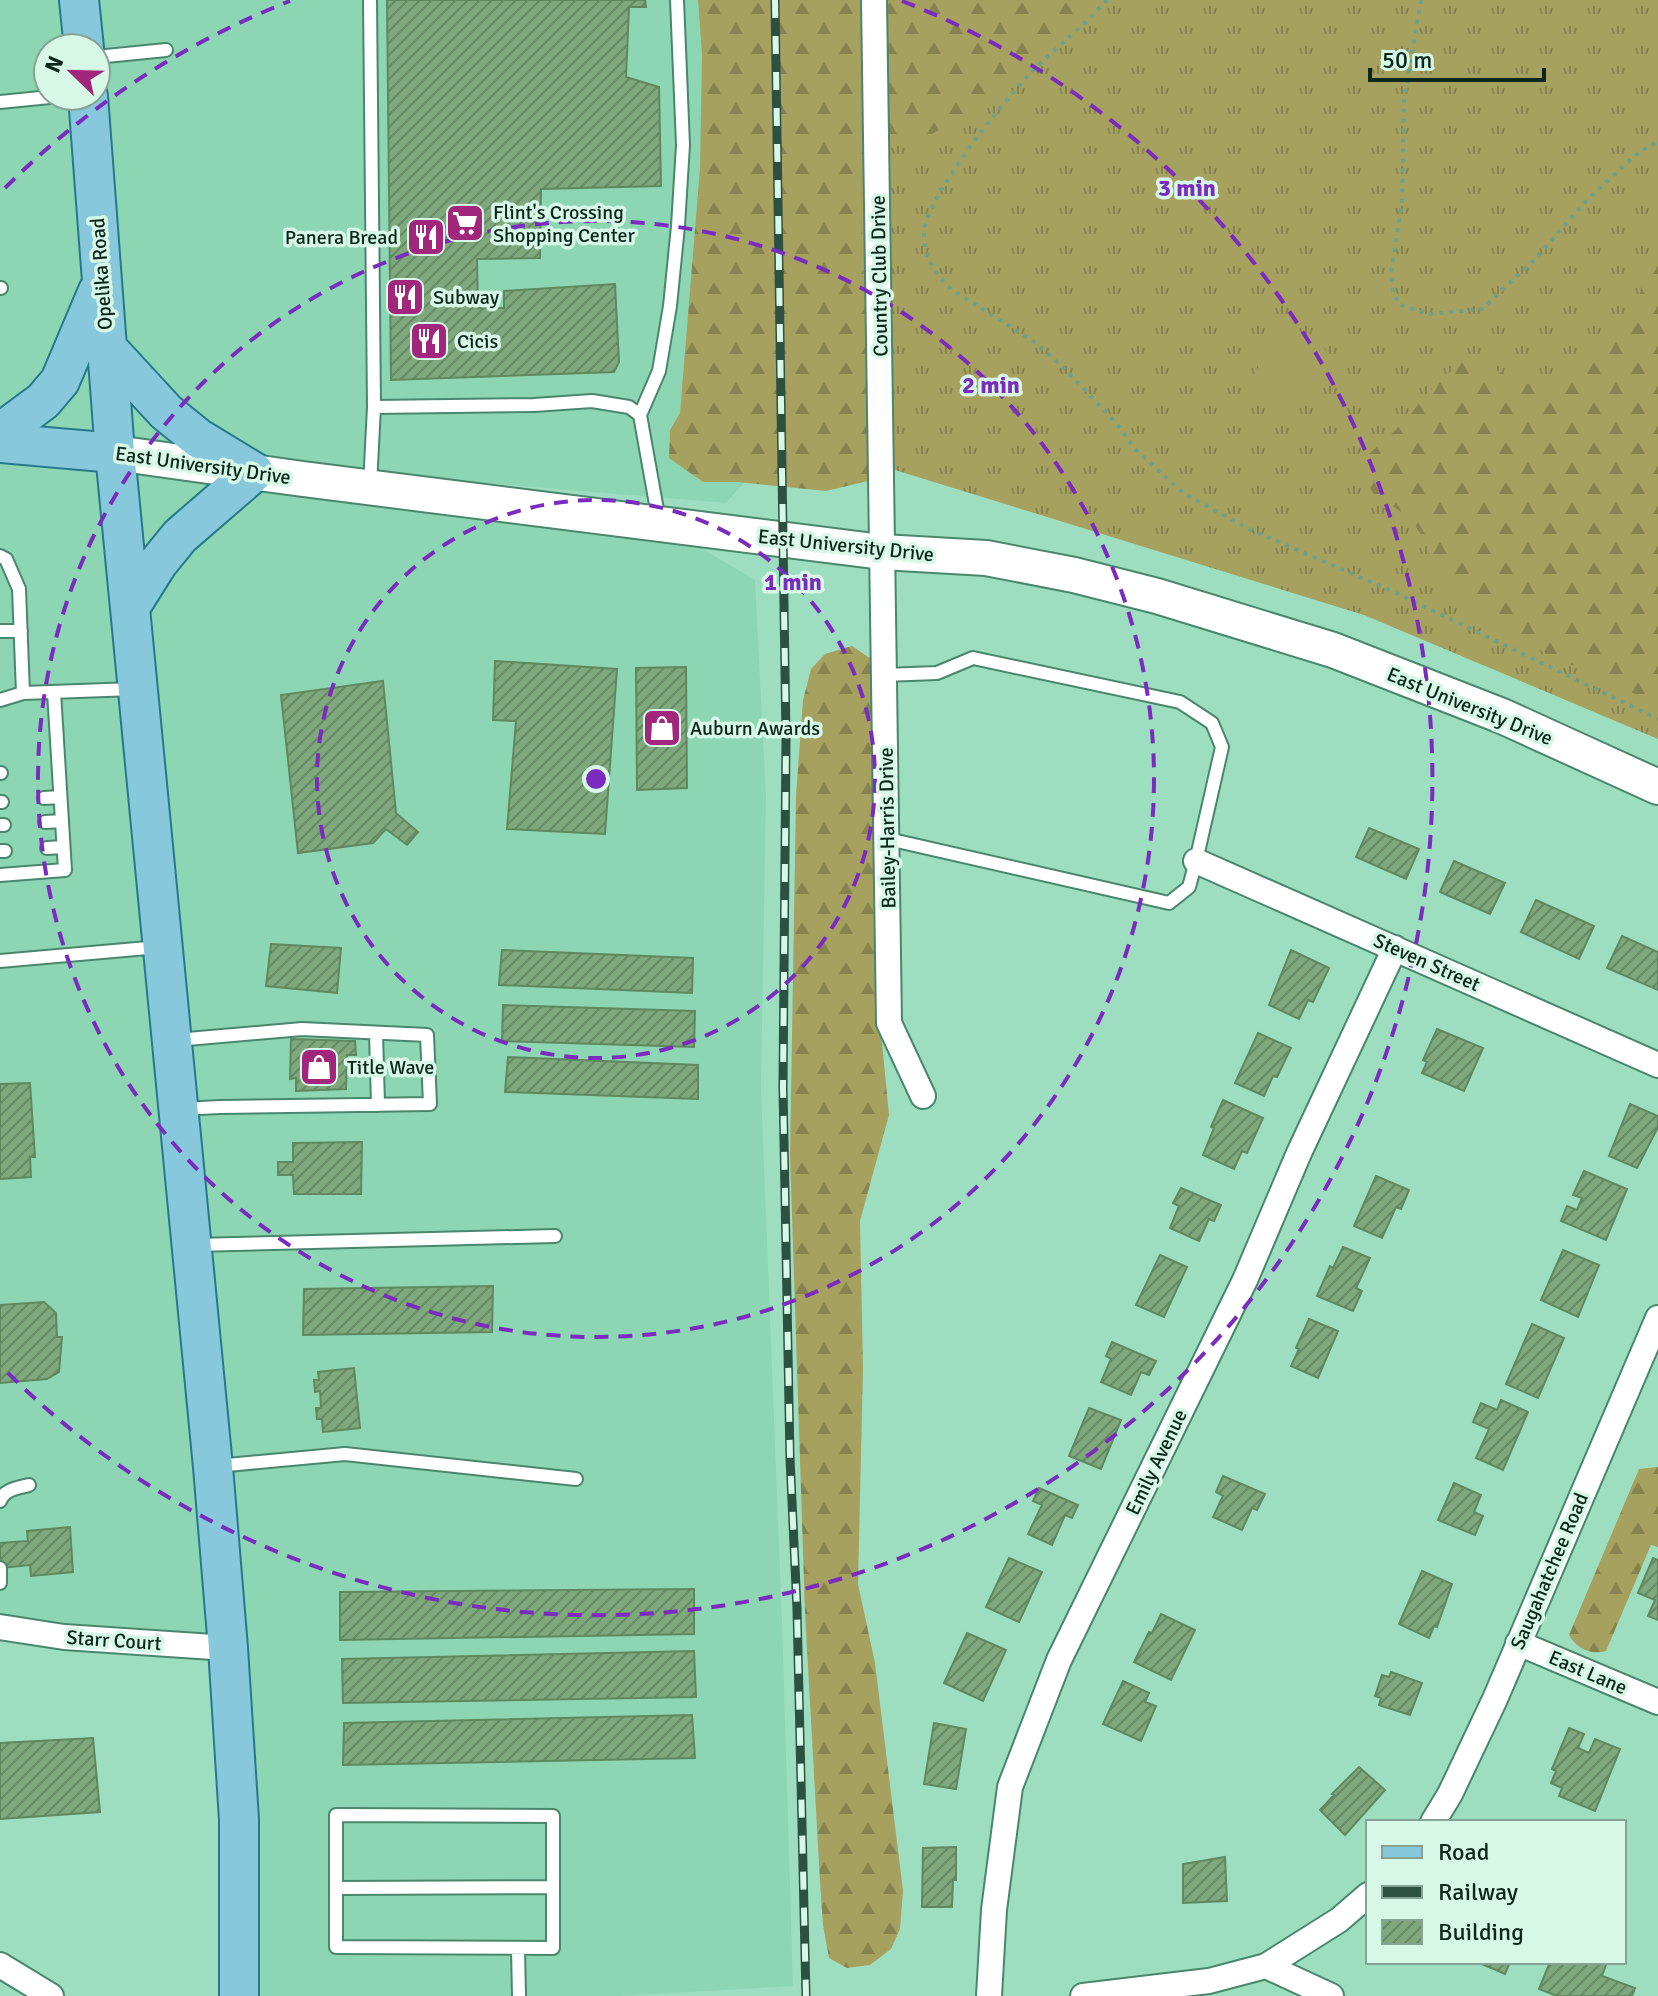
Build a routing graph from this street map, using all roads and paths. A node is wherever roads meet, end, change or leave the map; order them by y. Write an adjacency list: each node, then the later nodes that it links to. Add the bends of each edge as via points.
1 (79, 0): 7 (main road)
2 (370, 0): 16 (lane)
3 (677, 0): 17 (lane, via 683,145 678,226 659,371)
4 (874, 0): 24 (street, Country Club Drive)
5 (1107, 0): 34 (path, via 1026,78 946,180 924,229 926,258 941,280 1064,368 1134,448 1183,493 1251,530)
6 (1421, 0): 13 (path, via 1404,100 1402,203 1391,273 1400,305 1429,314 1482,309 1590,197 1640,151)
7 (82, 32)
8 (166, 50): 9 (lane)
9 (112, 55)
10 (32, 99): 11 (lane)
11 (0, 102)
12 (89, 112): 14 (main road, Opelika Road)
13 (1658, 142)
14 (102, 281): 15 (main road, Opelika Road); 18 (main road, via 60,381)
15 (107, 348): 20 (main road, Opelika Road); 21 (main road, via 166,412)
16 (374, 407): 17 (lane, via 592,401 629,407); 22 (lane)
17 (640, 415): 23 (lane)
18 (0, 433)
19 (0, 443): 20 (main road, East University Drive)
20 (115, 453): 21 (main road, East University Drive); 26 (main road, Opelika Road)
21 (254, 472): 22 (main road, East University Drive); 26 (main road, via 180,536)
22 (370, 487): 23 (main road, East University Drive)
23 (659, 523): 24 (main road, East University Drive)
24 (882, 552): 29 (street, Bailey-Harris Drive); 39 (main road, East University Drive, via 986,558 1157,596 1333,650 1502,716)
25 (0, 556): 28 (lane, via 19,589)
26 (131, 606): 30 (main road, Opelika Road)
27 (0, 631): 28 (lane)
28 (21, 631): 32 (lane)
29 (884, 675): 44 (street, Bailey-Harris Drive); 47 (lane, via 937,673 973,658 1180,702 1212,723 1222,747)
30 (137, 689): 31 (lane); 49 (main road, Opelika Road)
31 (54, 692): 32 (lane); 35 (lane)
32 (23, 693): 33 (lane)
33 (0, 700)
34 (1658, 719)
35 (57, 745): 36 (lane); 37 (lane)
36 (43, 746)
37 (59, 769): 38 (lane); 40 (lane)
38 (43, 770)
39 (1658, 787)
40 (60, 797): 41 (lane); 42 (lane)
41 (44, 798)
42 (62, 821): 43 (lane); 45 (lane)
43 (45, 822)
44 (888, 839): 47 (lane, via 1169,903 1189,887); 55 (street, Bailey-Harris Drive, via 889,1023)
45 (63, 847): 46 (lane); 48 (lane, via 65,870)
46 (47, 848)
47 (1196, 861): 50 (street, Steven Street)
48 (0, 875)
49 (162, 947): 51 (lane); 53 (main road, Opelika Road)
50 (1395, 948): 54 (street, Steven Street); 81 (street, Emily Avenue, via 1245,1280 1059,1660 1010,1787)
51 (0, 961)
52 (376, 1033): 53 (lane, via 302,1029); 56 (lane); 56 (lane, via 427,1035 430,1104)
53 (171, 1040): 57 (main road, Opelika Road)
54 (1658, 1065)
55 (923, 1096)
56 (378, 1105): 57 (lane)
57 (178, 1110): 59 (main road, Opelika Road)
58 (555, 1236): 59 (lane)
59 (191, 1245): 61 (main road, Opelika Road)
60 (1658, 1318): 68 (street, Saugahatchee Road)
61 (213, 1467): 62 (lane, via 345,1454); 69 (main road, Opelika Road)
62 (576, 1479)
63 (29, 1485): 64 (lane, via 10,1490)
64 (0, 1501)
65 (0, 1568): 66 (lane)
66 (0, 1583)
67 (0, 1627): 69 (street, Starr Court, via 64,1637)
68 (1518, 1643): 70 (street, East Lane); 71 (street, Saugahatchee Road)
69 (228, 1648): 79 (main road, Opelika Road, via 239,1820)
70 (1658, 1702)
71 (1434, 1820)
72 (553, 1887): 73 (lane); 73 (lane, via 553,1816 336,1815); 75 (lane, via 553,1948)
73 (336, 1888): 75 (lane, via 336,1947)
74 (1366, 1897): 77 (street)
75 (518, 1948): 80 (lane)
76 (0, 1965): 78 (street)
77 (1266, 1966): 82 (street, via 1209,1981); 83 (street)
78 (51, 1996)
79 (239, 1996)
80 (519, 1996)
81 (989, 1996)
82 (1083, 1996)
83 (1331, 1996)

